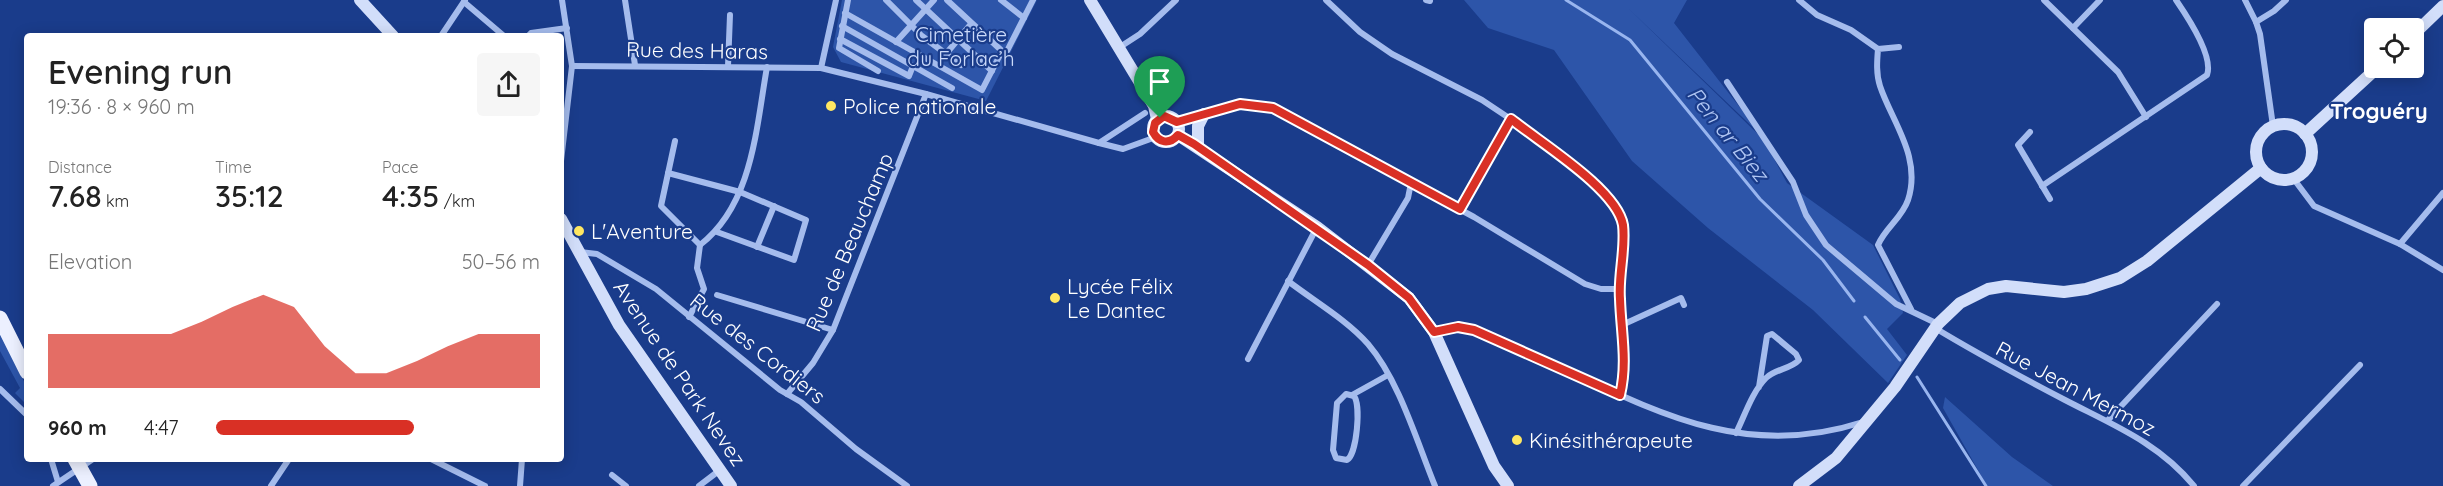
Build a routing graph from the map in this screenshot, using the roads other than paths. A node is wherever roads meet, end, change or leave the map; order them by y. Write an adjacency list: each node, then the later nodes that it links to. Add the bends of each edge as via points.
1 (360, 0): 34 (main road)
2 (562, 0): 32 (street)
3 (625, 0): 46 (street)
4 (836, 0): 52 (street)
5 (848, 0): 24 (street)
6 (885, 0): 30 (street)
7 (916, 0): 23 (street)
8 (934, 0): 23 (street)
9 (946, 0): 28 (street)
10 (1001, 0): 26 (street)
11 (1033, 0): 26 (street)
12 (1090, 0): 41 (main road)
13 (1176, 0): 41 (street)
14 (1326, 0): 63 (street, via 1360,32 1392,54)
15 (1799, 0): 43 (street, via 1817,15 1843,25)
16 (2044, 0): 33 (street)
17 (2100, 0): 33 (street)
18 (2176, 0): 61 (street, via 2192,24 2209,71)
19 (2245, 0): 27 (street)
20 (2286, 0): 27 (street)
21 (464, 1): 35 (street); 36 (street)
22 (2443, 6): 29 (main road)
23 (926, 9): 30 (street); 39 (street)
24 (845, 14): 31 (street); 40 (street)
25 (730, 15): 49 (street)
26 (1024, 18): 44 (street, via 1006,53)
27 (2256, 22): 65 (street)
28 (971, 24): 39 (street); 44 (street)
29 (2424, 24)
30 (911, 25): 40 (street); 45 (street)
31 (842, 26): 38 (street); 50 (street)
32 (567, 28): 37 (street); 48 (street)
33 (2073, 28): 61 (street, via 2118,72)
34 (390, 33)
35 (443, 33)
36 (501, 33)
37 (531, 33)
38 (840, 39): 50 (street, via 909,76); 53 (street, via 839,48)
39 (958, 40): 45 (street); 54 (street)
40 (896, 42): 54 (street, via 982,90)
41 (1120, 47): 62 (main road)
42 (1899, 47): 43 (street)
43 (1878, 49): 98 (street, via 1880,86 1905,138 1910,172 1908,198 1878,245)
44 (1002, 51): 54 (street)
45 (945, 55): 47 (street)
46 (635, 65): 48 (street, Rue des Haras); 49 (street, Rue des Haras)
47 (961, 65)
48 (572, 66): 68 (street)
49 (728, 66): 51 (street, Rue des Haras)
50 (913, 66): 57 (street)
51 (767, 67): 52 (street, Rue des Haras); 79 (street)
52 (821, 68): 58 (street, Rue des Haras)
53 (878, 71)
54 (992, 71)
55 (2366, 78): 67 (main road)
56 (1727, 82): 98 (street, Rue Jean Mermoz, via 1793,182 1806,215 1826,245 1896,304)
57 (952, 88)
58 (926, 94): 59 (street, Rue des Haras, via 1099,143); 103 (street, Rue de Beauchamp)
59 (1145, 113)
60 (1204, 114): 64 (street); 73 (main road, via 1198,126); 77 (street, via 1240,104 1273,108)
61 (2146, 117): 78 (street)
62 (1158, 119): 64 (main road, via 1168,116); 70 (main road, via 1153,127)
63 (1511, 119): 83 (street); 94 (street, via 1612,200 1623,227)
64 (1177, 122): 69 (main road)
65 (2273, 126): 67 (main road, via 2288,124); 74 (main road, via 2258,142 2257,160)
66 (2030, 132): 78 (street, via 2018,145)
67 (2305, 134): 76 (main road, via 2312,150 2311,159 2307,168)
68 (564, 135)
69 (1178, 135): 70 (main road, via 1165,142); 73 (main road)
70 (1156, 137): 72 (street, via 1123,149)
71 (675, 141): 75 (street)
72 (1099, 143)
73 (1198, 146): 85 (main road)
74 (2261, 168): 76 (main road, via 2281,180); 102 (main road, via 2147,261 2120,278 2064,292 2015,286 1988,289 1960,303)
75 (668, 173): 79 (street); 88 (street, via 661,206)
76 (2293, 178): 87 (street, via 2314,206)
77 (1412, 183): 83 (street); 91 (street, via 1408,198)
78 (2042, 186): 81 (street)
79 (740, 192): 82 (street); 86 (street)
80 (2443, 193): 87 (street)
81 (2050, 199)
82 (774, 206): 89 (street); 89 (street, via 806,220 794,260)
83 (1460, 209): 94 (street, via 1585,284)
84 (564, 224): 90 (main road, Avenue de Park Nevez)
85 (1317, 227): 91 (main road); 93 (street)
86 (717, 232): 88 (street); 89 (street)
87 (2400, 244): 92 (street)
88 (700, 245): 99 (street, via 697,268 704,289)
89 (757, 247)
90 (580, 252): 99 (street, Rue des Cordiers, via 597,254 656,289); 123 (main road, Avenue de Park Nevez, via 619,325)
91 (1368, 265): 104 (main road, via 1409,298)
92 (2443, 270)
93 (1288, 281): 105 (street); 108 (street, via 1361,337)
94 (1620, 289): 101 (street)
95 (717, 295): 103 (street)
96 (1684, 304): 101 (street, via 1681,298)
97 (2217, 304): 116 (street)
98 (1911, 309): 102 (street, Rue Jean Mermoz)
99 (689, 317): 111 (street, Rue des Cordiers)
100 (0, 318): 107 (main road)
101 (1622, 325): 113 (street, via 1626,361)
102 (1937, 326): 115 (main road); 116 (street, Rue Jean Mermoz, via 1987,361)
103 (833, 330): 111 (street, Rue de Beauchamp, via 813,363)
104 (1434, 332): 113 (street, via 1458,327 1474,330); 135 (main road, via 1494,466)
105 (1248, 359)
106 (2360, 365): 138 (street)
107 (24, 366)
108 (1388, 375): 112 (street); 134 (street)
109 (1759, 387): 109 (street, via 1774,372 1799,360 1773,334 1767,336); 117 (street)
110 (0, 389): 114 (street)
111 (787, 394): 133 (street, Rue des Cordiers)
112 (1352, 395): 112 (street, via 1358,404 1354,453 1347,460 1338,459 1333,450 1337,403 1343,396)
113 (1620, 395): 117 (street, via 1682,421)
114 (24, 412)
115 (1869, 419): 117 (street, via 1779,437); 136 (main road, via 1836,458)
116 (2108, 420): 137 (street, Rue Jean Mermoz, via 2157,450)
117 (1736, 433)
118 (52, 462): 125 (street)
119 (287, 462): 127 (street)
120 (437, 462): 128 (street)
121 (522, 462): 129 (street)
122 (78, 463): 125 (street); 126 (main road)
123 (720, 470): 131 (street); 132 (main road, Avenue de Park Nevez)
124 (612, 475): 130 (street)
125 (56, 484)
126 (90, 486)
127 (271, 486)
128 (485, 486)
129 (520, 486)
130 (626, 486)
131 (699, 486)
132 (731, 486)
133 (907, 486)
134 (1434, 486)
135 (1507, 486)
136 (1799, 486)
137 (2194, 486)
138 (2243, 486)

